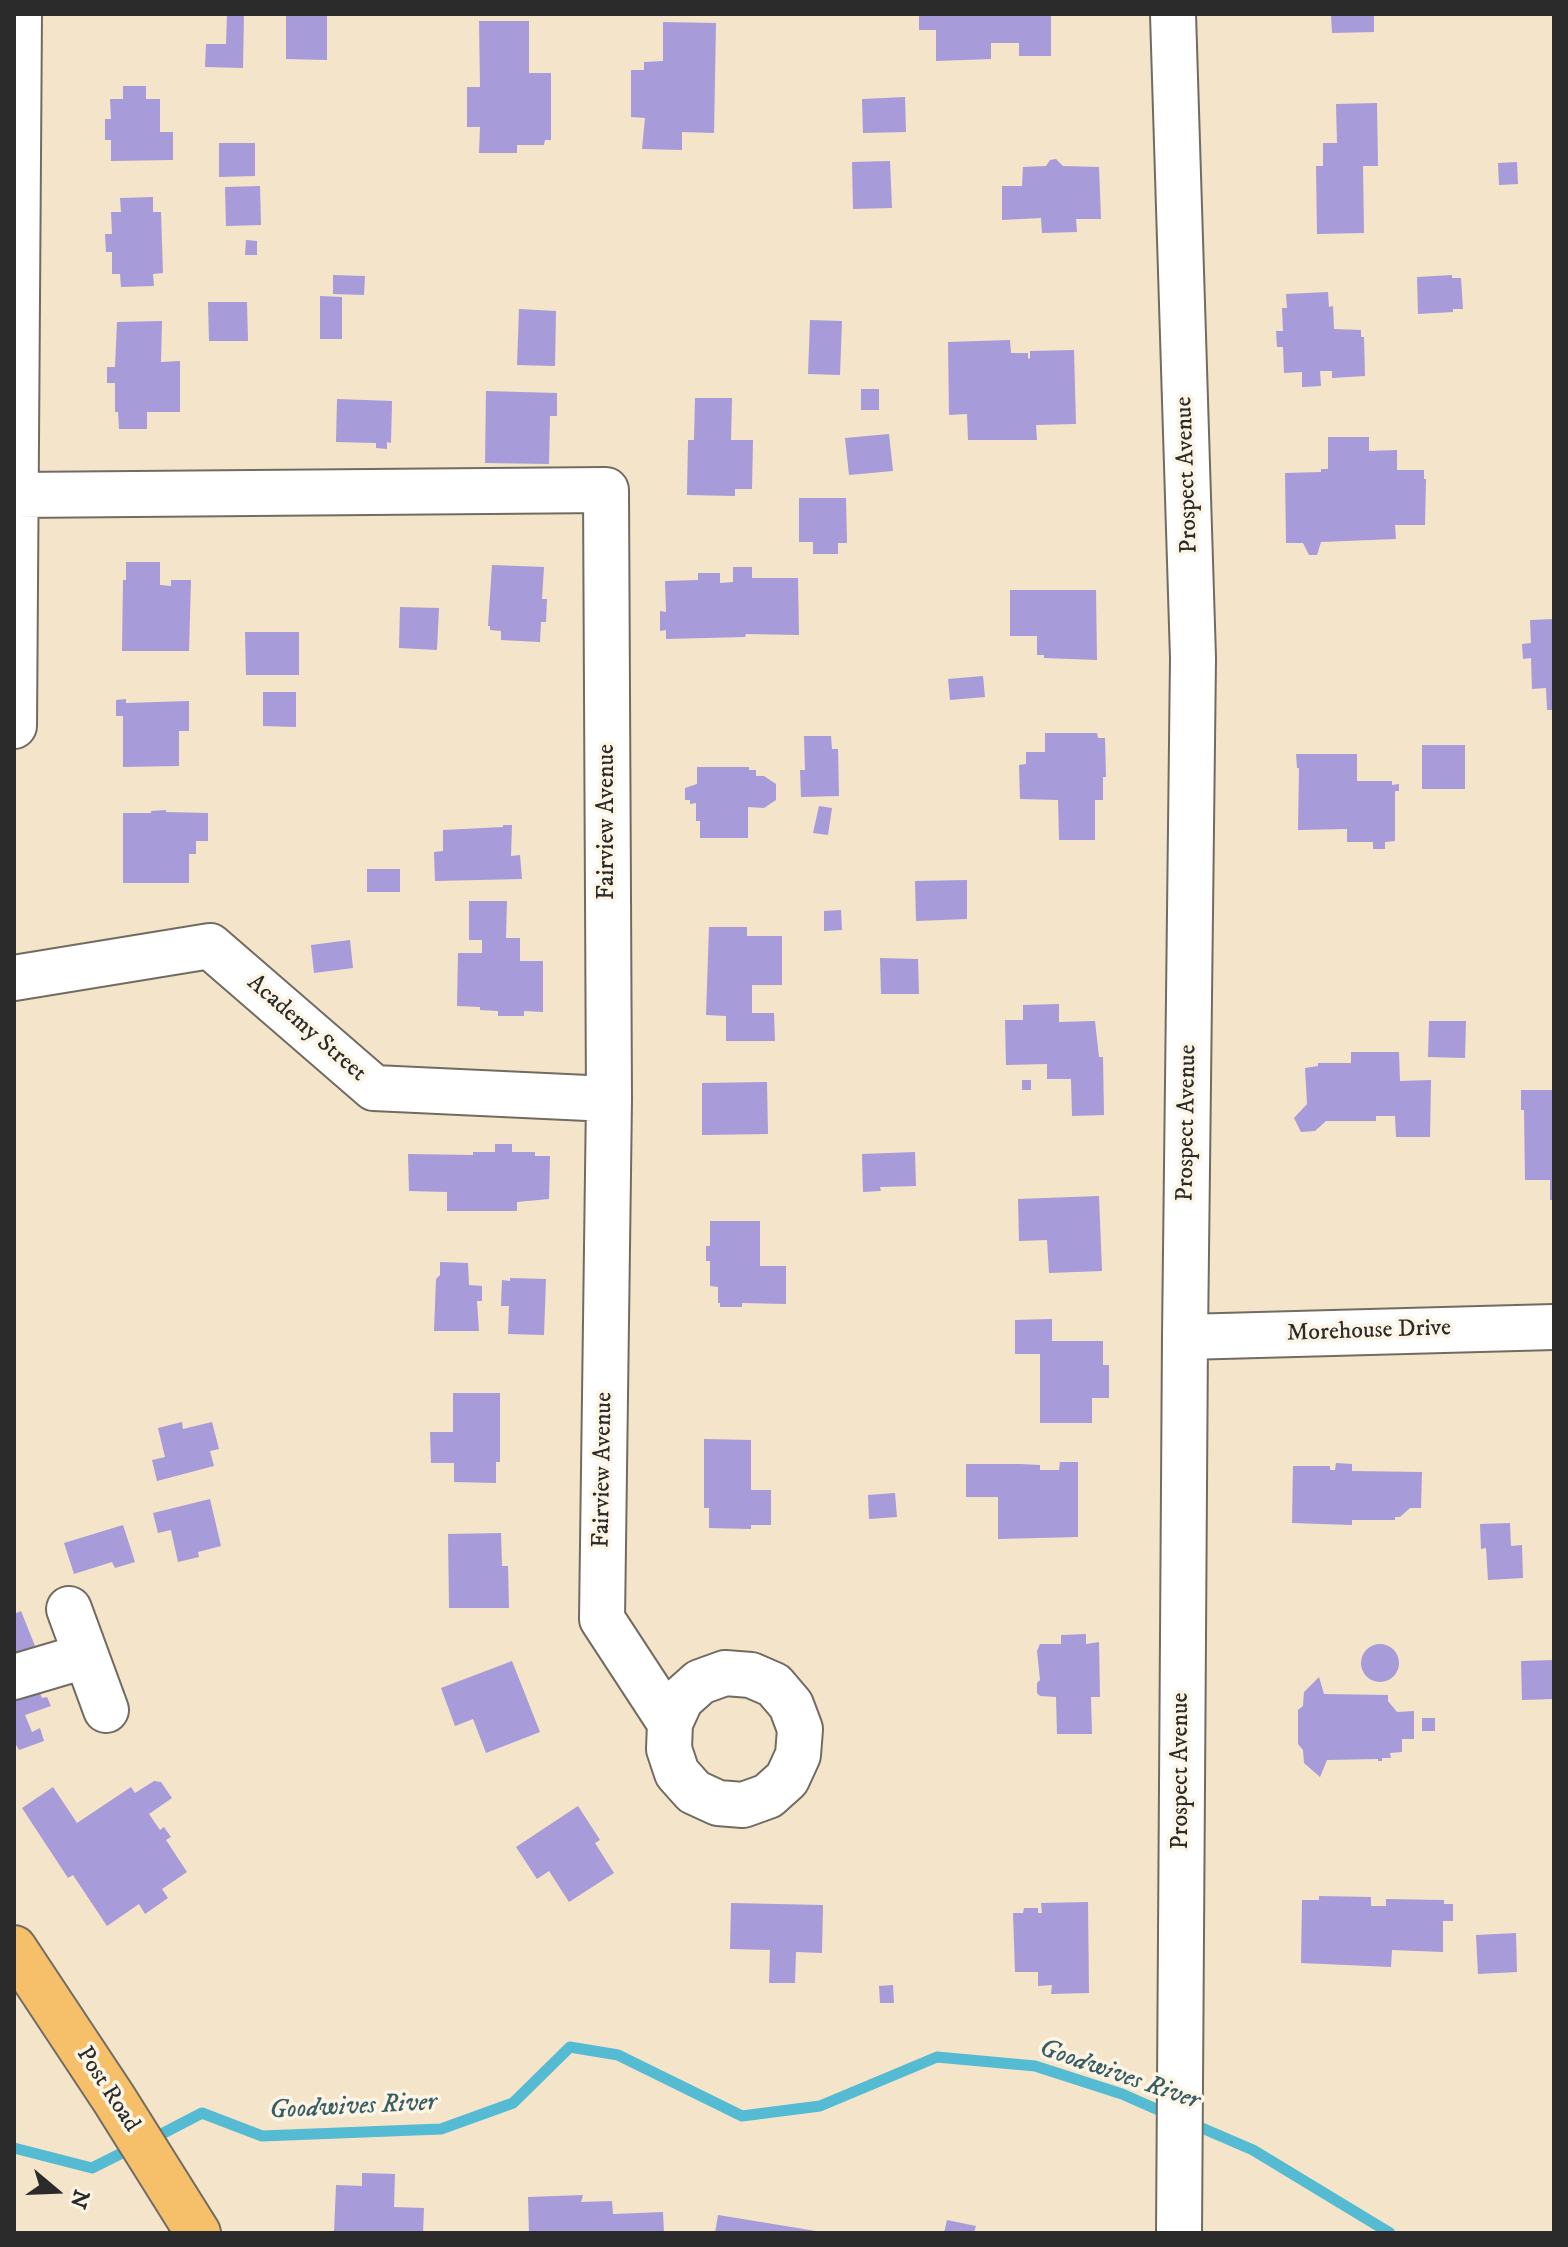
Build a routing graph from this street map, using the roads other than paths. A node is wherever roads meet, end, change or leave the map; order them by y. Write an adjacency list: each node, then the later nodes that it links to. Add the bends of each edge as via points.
1 (19, 14): 3 (street)
2 (1173, 14): 8 (street, Prospect Avenue, via 1193,658)
3 (17, 495): 4 (street); 6 (street, Fairview Avenue, via 606,490)
4 (14, 726)
5 (14, 978): 6 (street, Academy Street, via 210,946 374,1088)
6 (609, 1099): 13 (street, Fairview Avenue, via 602,1619)
7 (1554, 1327): 8 (street, Morehouse Drive)
8 (1185, 1337): 16 (street, Prospect Avenue)
9 (69, 1609): 10 (street)
10 (85, 1656): 11 (street); 12 (street)
11 (14, 1677)
12 (106, 1710)
13 (670, 1723)
14 (14, 1948): 15 (main road, Post Road)
15 (198, 2233)
16 (1179, 2233)

